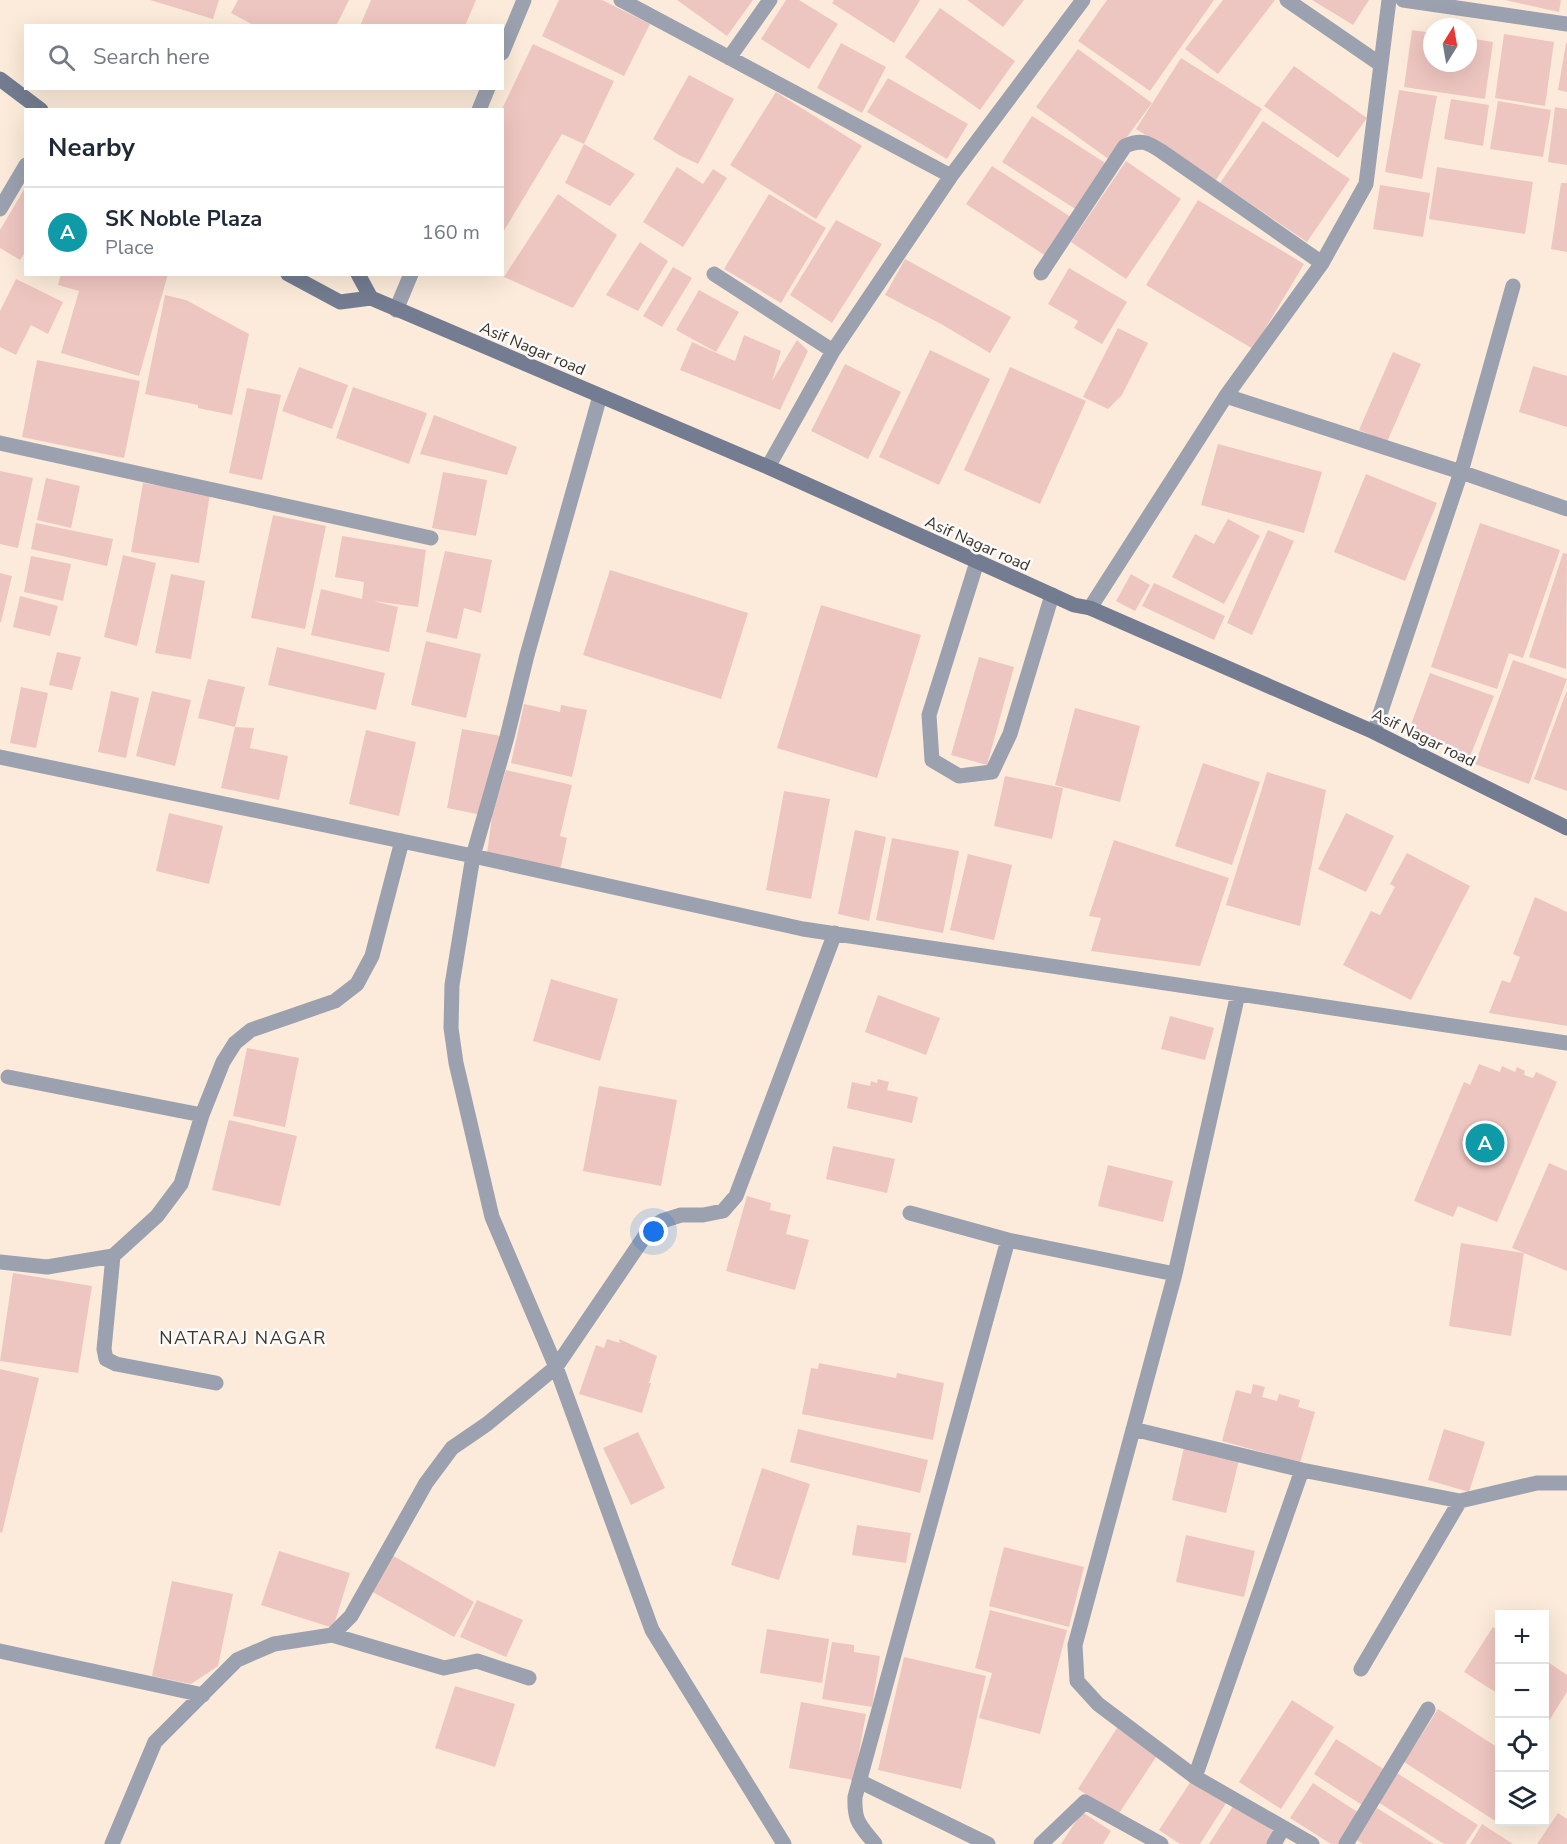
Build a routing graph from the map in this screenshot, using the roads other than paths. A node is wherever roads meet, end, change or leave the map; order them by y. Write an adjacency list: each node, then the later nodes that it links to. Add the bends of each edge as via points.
1 (525, 0): 9 (street)
2 (621, 0): 10 (street)
3 (770, 0): 10 (street)
4 (1083, 0): 17 (street)
5 (1287, 0): 11 (street)
6 (1389, 0): 11 (street)
7 (1403, 0): 8 (street)
8 (1567, 24)
9 (504, 48)
10 (729, 58): 17 (street)
11 (1380, 64): 19 (street, via 1366,184)
12 (0, 79): 14 (main road)
13 (487, 90): 15 (street)
14 (38, 108)
15 (480, 108)
16 (24, 168): 18 (street)
17 (951, 176): 28 (street)
18 (0, 209)
19 (1322, 263): 20 (street, via 1161,151 1136,141 1125,146); 30 (street)
20 (1041, 273)
21 (714, 274): 28 (street)
22 (292, 276): 26 (main road, via 340,302)
23 (359, 276): 26 (main road)
24 (410, 276): 27 (street)
25 (1513, 286): 33 (street)
26 (371, 298): 27 (main road, Asif Nagar road)
27 (396, 310): 29 (main road, Asif Nagar road)
28 (833, 351): 32 (street)
29 (600, 396): 32 (main road, Asif Nagar road); 43 (street)
30 (1226, 396): 33 (street); 38 (street)
31 (0, 443): 35 (street)
32 (768, 467): 36 (main road, Asif Nagar road)
33 (1461, 472): 34 (street); 39 (street)
34 (1567, 509)
35 (431, 538)
36 (977, 562): 37 (main road, Asif Nagar road); 37 (street, via 929,715 933,760 959,776 992,772 1010,734)
37 (1052, 595): 38 (main road, Asif Nagar road)
38 (1090, 608): 39 (main road, Asif Nagar road)
39 (1374, 732): 41 (main road, Asif Nagar road)
40 (0, 757): 42 (street)
41 (1567, 828)
42 (402, 841): 43 (street); 48 (street, via 372,956 357,984 335,1001 251,1030 235,1043)
43 (473, 856): 44 (street); 54 (street, via 452,985 451,1028 456,1063 492,1217)
44 (835, 933): 45 (street); 54 (street, via 736,1196 723,1210 681,1215 649,1230)
45 (1238, 994): 46 (street); 53 (street)
46 (1567, 1043)
47 (9, 1077): 48 (street)
48 (202, 1115): 51 (street, via 181,1184 157,1216)
49 (910, 1213): 50 (street)
50 (1008, 1239): 53 (street); 67 (street)
51 (113, 1256): 52 (street, via 46,1267); 55 (street, via 106,1359)
52 (0, 1262)
53 (1175, 1274): 56 (street)
54 (556, 1367): 60 (street, via 452,1448 426,1484 351,1616); 70 (street, via 652,1630)
55 (216, 1383)
56 (1133, 1429): 57 (street); 66 (street, via 1075,1646 1077,1681 1098,1704)
57 (1302, 1470): 59 (street); 66 (street)
58 (1567, 1483): 59 (street, via 1538,1483)
59 (1460, 1501): 62 (street)
60 (332, 1635): 63 (street, via 444,1668 477,1661); 64 (street, via 274,1644 237,1660)
61 (0, 1651): 64 (street)
62 (1361, 1669)
63 (529, 1678)
64 (203, 1695): 69 (street, via 155,1742)
65 (1428, 1709): 77 (street)
66 (1195, 1777): 68 (street)
67 (859, 1781): 71 (street, via 854,1813); 72 (street)
68 (1284, 1828): 75 (street); 76 (street)
69 (112, 1844)
70 (784, 1844)
71 (875, 1844)
72 (988, 1844)
73 (1041, 1844): 74 (street, via 1085,1802)
74 (1161, 1844)
75 (1274, 1844)
76 (1312, 1844)
77 (1346, 1844)

